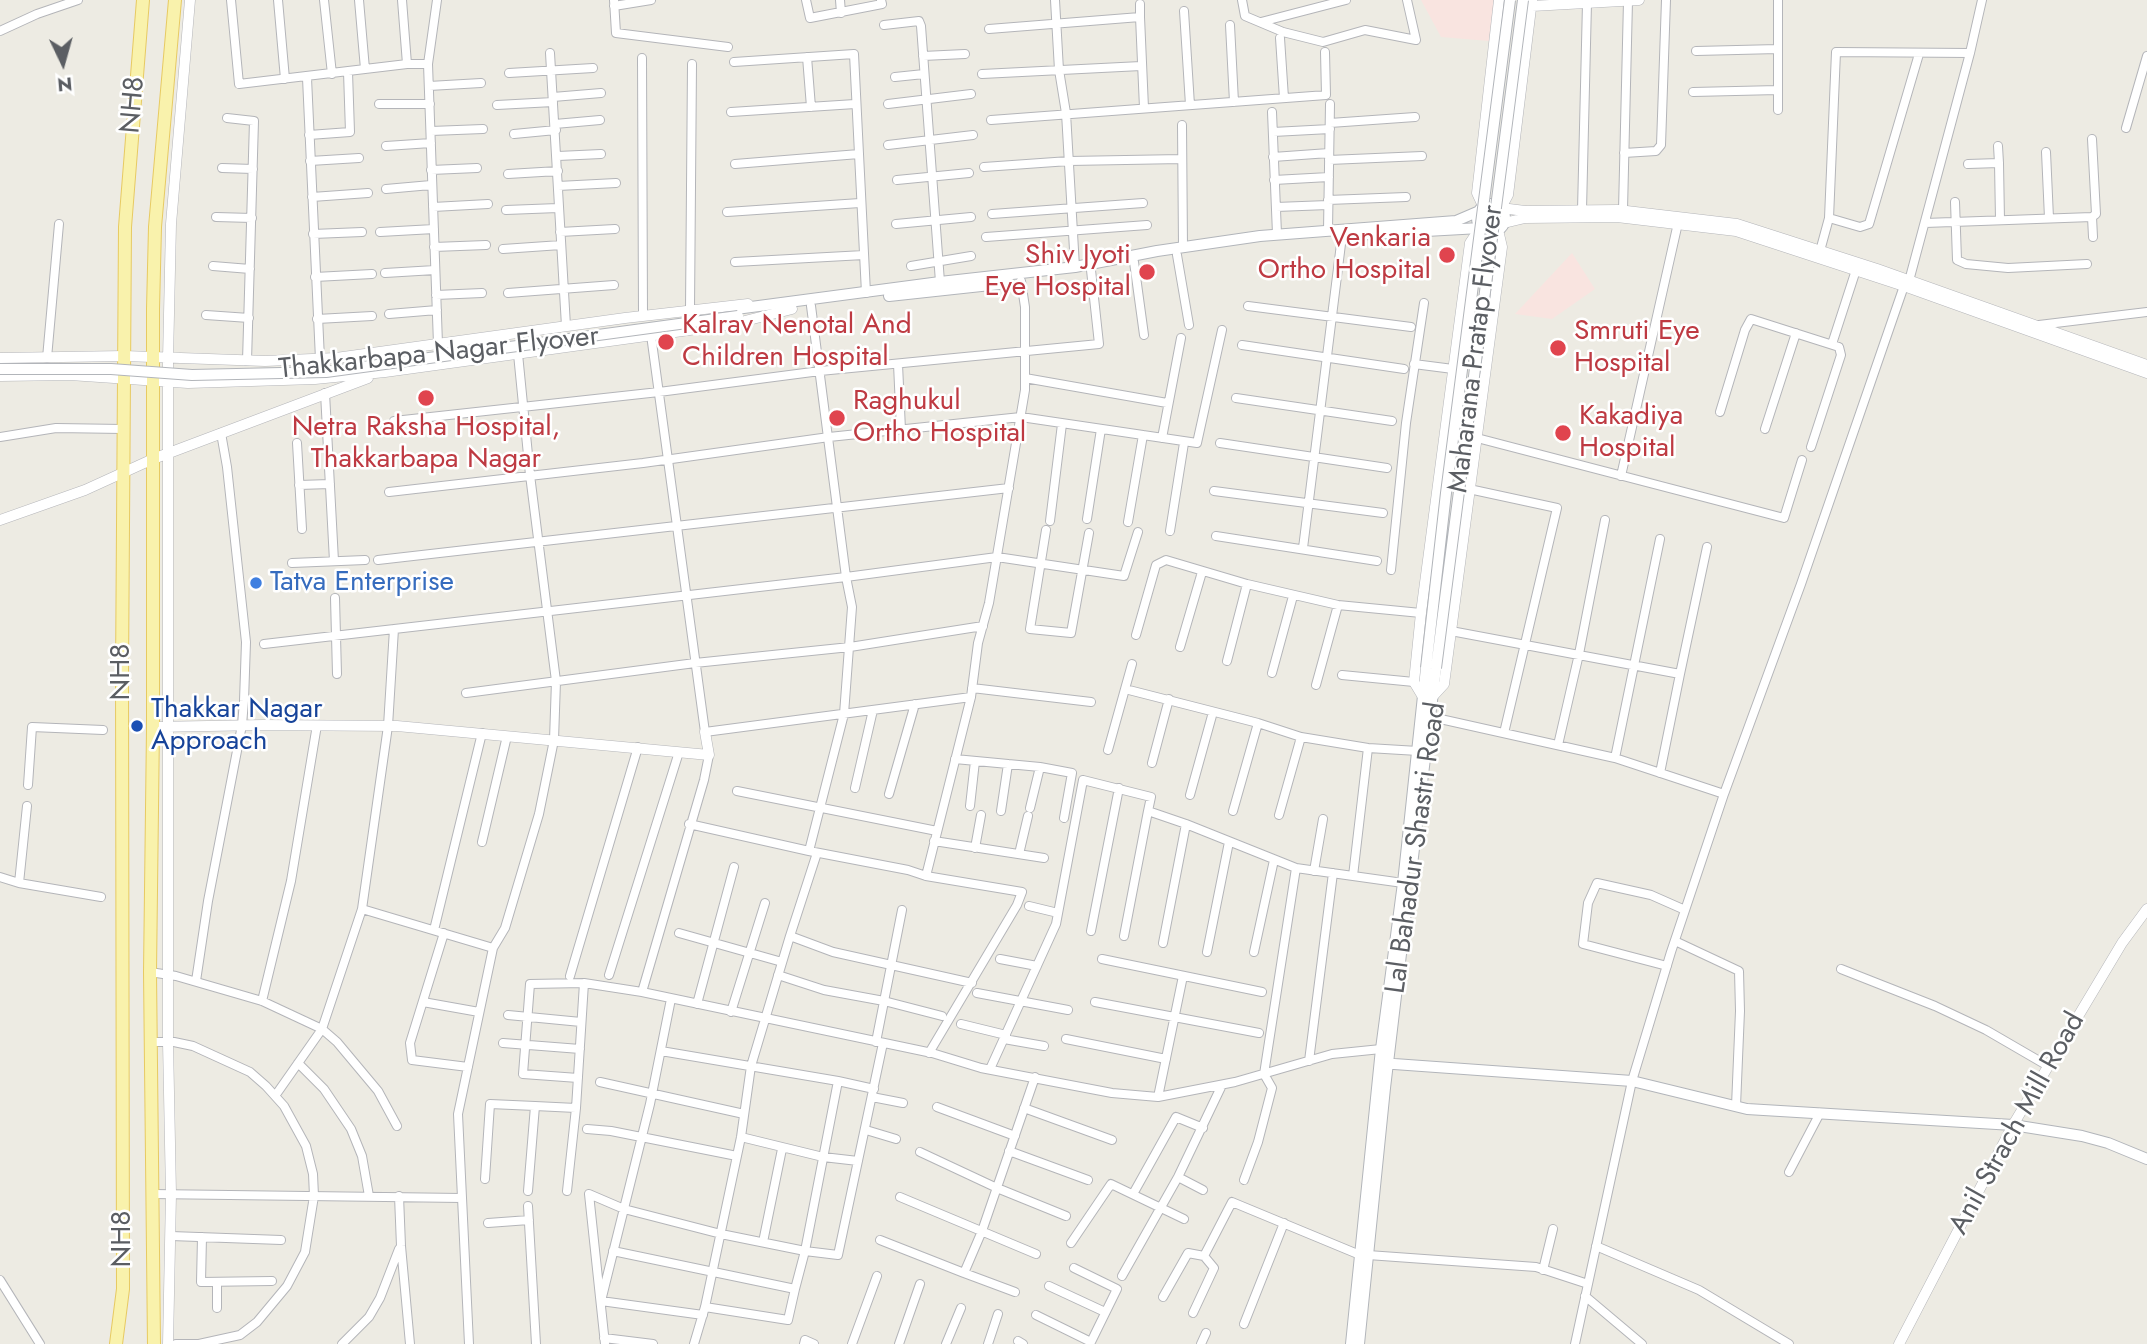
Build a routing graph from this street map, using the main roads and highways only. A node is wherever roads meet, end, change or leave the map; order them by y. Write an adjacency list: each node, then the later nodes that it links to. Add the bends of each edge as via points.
1 (143, 0): 19 (main road, NH8, via 126,214 123,1289)
2 (175, 0): 20 (main road, NH8, via 155,227 150,972)
3 (1510, 0): 13 (main road, Maharana Pratap Flyover, bridge, via 1446,493)
4 (1529, 2): 13 (main road, Maharana Pratap Flyover, bridge)
5 (1480, 209): 6 (main road, via 1476,220); 6 (main road, via 1493,204 1505,215 1501,227 1491,232); 7 (main road, via 1456,221 1277,234)
6 (1480, 228): 7 (main road)
7 (1180, 251): 8 (main road); 8 (main road, via 1090,270)
8 (1020, 278): 9 (main road); 9 (main road, via 940,282)
9 (791, 306): 10 (main road, Thakkarbapa Nagar Flyover)
10 (737, 313): 11 (main road, Thakkarbapa Nagar Flyover, bridge, via 326,366 192,368); 12 (main road, Thakkarbapa Nagar Flyover, bridge, via 327,372 192,375)
11 (0, 360)
12 (0, 369)
13 (1431, 668): 14 (main road, Maharana Pratap Flyover)
14 (1427, 697): 15 (main road, Lal Bahadur Shastri Road)
15 (1425, 716): 16 (main road, Lal Bahadur Shastri Road); 16 (main road, via 1381,1049)
16 (1384, 1063): 17 (main road, via 1632,1081 1736,1106 2013,1125 2082,1136); 18 (main road, Lal Bahadur Shastri Road)
17 (2147, 1159)
18 (1364, 1255): 21 (main road); 22 (main road, Lal Bahadur Shastri Road)
19 (116, 1344)
20 (154, 1344)
21 (1351, 1344)
22 (1359, 1344)

